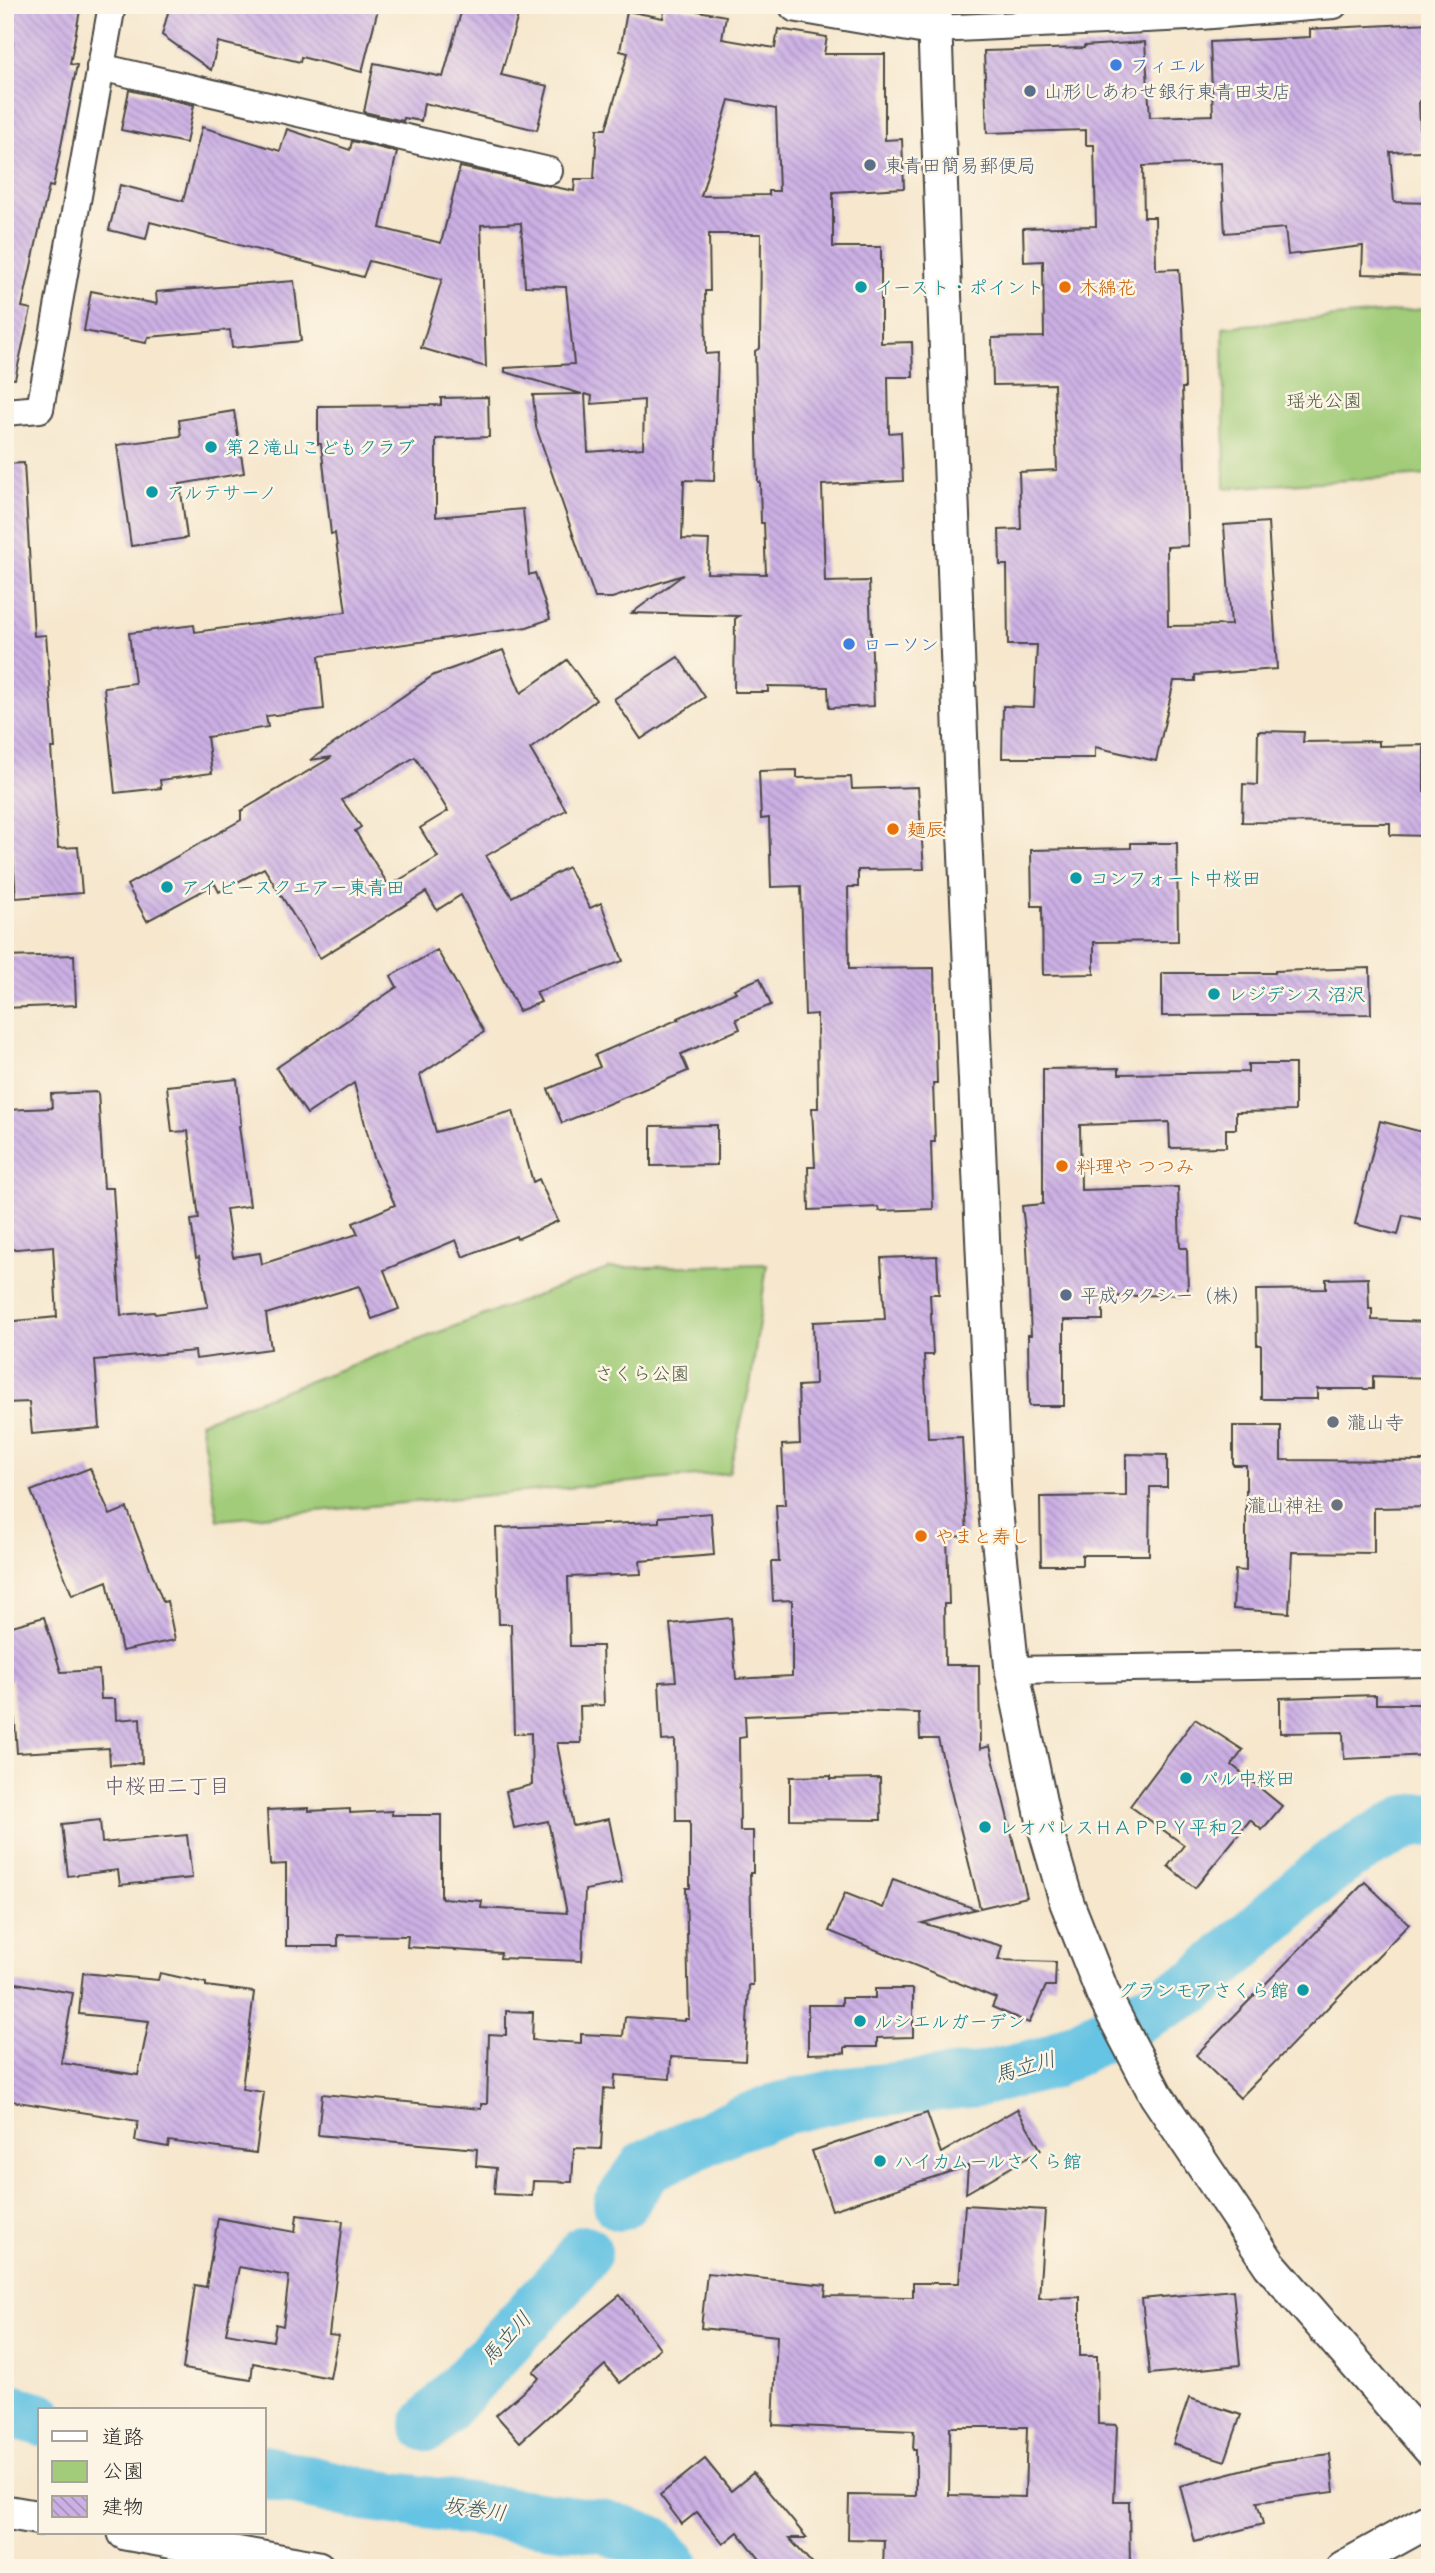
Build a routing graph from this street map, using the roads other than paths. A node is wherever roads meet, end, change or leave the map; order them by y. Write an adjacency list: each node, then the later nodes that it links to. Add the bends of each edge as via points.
1 (112, 5): 5 (street)
2 (796, 5): 4 (street)
3 (1334, 5): 4 (street, via 1188,17)
4 (935, 17): 9 (street, via 994,1496)
5 (100, 67): 6 (street); 7 (street, via 40,409)
6 (549, 171)
7 (5, 412)
8 (1430, 1663): 9 (street)
9 (1012, 1670): 10 (street, via 1045,1828 1066,1903 1103,1994 1156,2095 1270,2265)
10 (1430, 2449)
11 (5, 2512): 12 (street)
12 (38, 2518)
13 (1430, 2520): 16 (street)
14 (131, 2534): 15 (street)
15 (318, 2568)
16 (1343, 2568)

